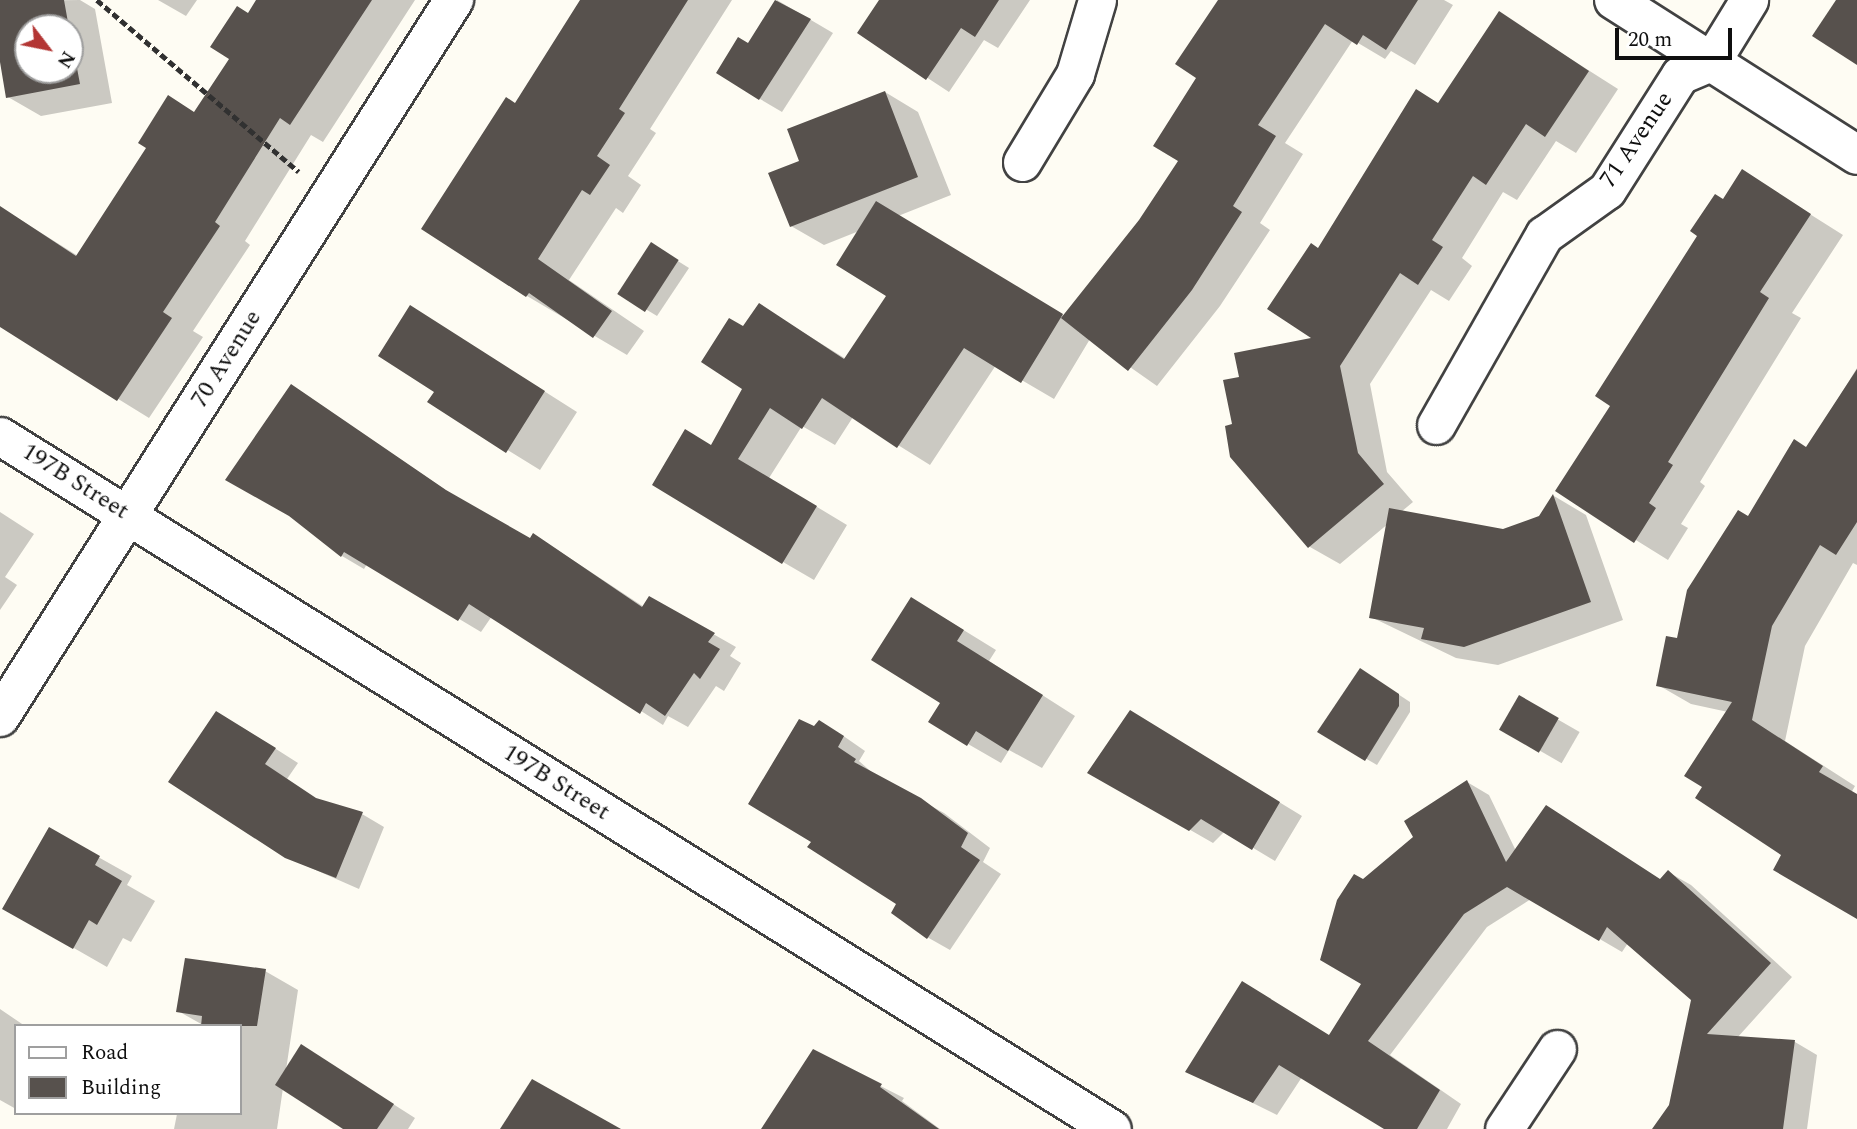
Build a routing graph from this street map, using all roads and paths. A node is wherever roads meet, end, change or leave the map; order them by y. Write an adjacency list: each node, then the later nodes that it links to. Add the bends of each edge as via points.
1 (97, 0): 9 (path)
2 (454, 0): 12 (street, 70 Avenue)
3 (1097, 0): 8 (street, via 1075,74)
4 (1614, 0): 6 (street)
5 (1749, 0): 6 (street)
6 (1711, 62): 7 (street); 10 (street, 71 Avenue, via 1680,75 1607,190 1544,235)
7 (1857, 155)
8 (1022, 162)
9 (302, 174)
10 (1436, 425)
11 (0, 436): 12 (street, 197B Street)
12 (129, 516): 13 (street, 70 Avenue); 15 (street, 197B Street)
13 (0, 717)
14 (1556, 1049): 16 (street)
15 (1111, 1129)
16 (1504, 1129)

